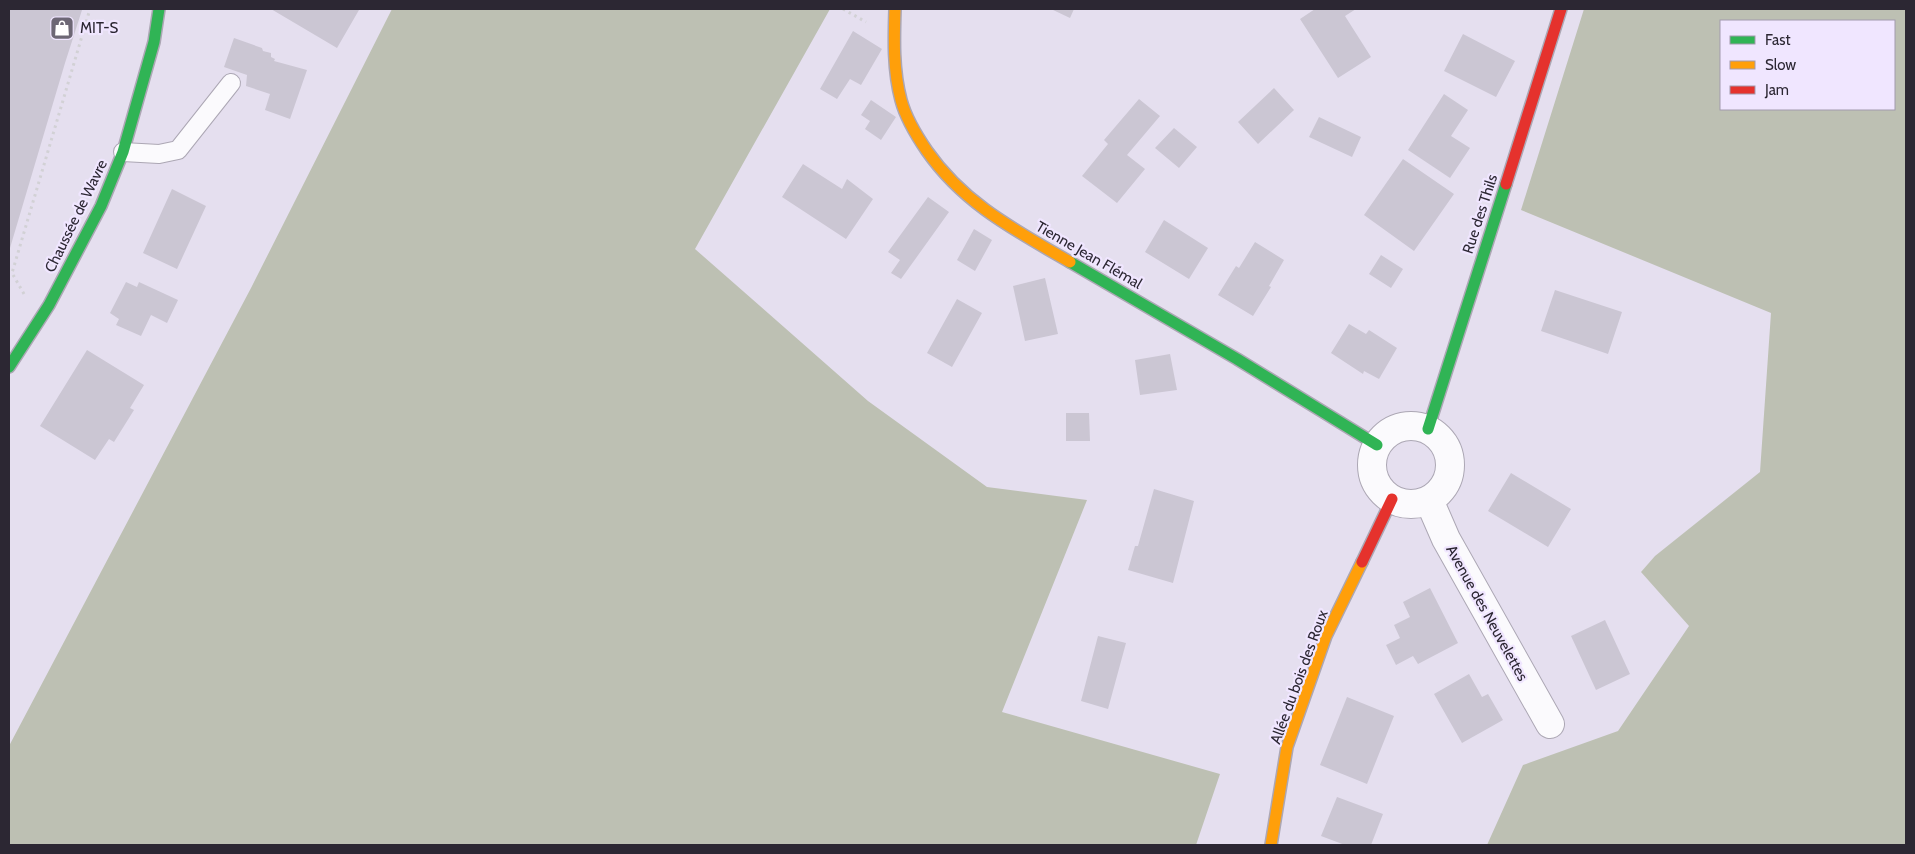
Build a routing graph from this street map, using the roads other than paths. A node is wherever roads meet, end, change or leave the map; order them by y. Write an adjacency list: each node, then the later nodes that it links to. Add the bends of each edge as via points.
1 (159, 9): 5 (street, Chaussée de Wavre, via 154,42)
2 (895, 9): 8 (street, Tienne Jean Flémal, via 895,65 905,110 913,129 935,161 967,195 1027,236)
3 (1561, 9): 7 (street, Rue des Thils)
4 (232, 83): 5 (lane, via 178,150 159,154)
5 (123, 152): 6 (street, Chaussée de Wavre, via 101,206 49,304)
6 (9, 368)
7 (1428, 429): 8 (street, via 1412,425 1400,427 1389,432); 10 (street, via 1444,442 1451,464 1444,488)
8 (1377, 445): 9 (street, via 1373,455 1374,478 1379,488)
9 (1392, 499): 10 (street, via 1414,504); 12 (street, Allée du bois des Roux, via 1326,636 1288,747)
10 (1429, 500): 11 (street, Avenue des Neuvelettes, via 1446,539)
11 (1550, 724)
12 (1271, 845)

